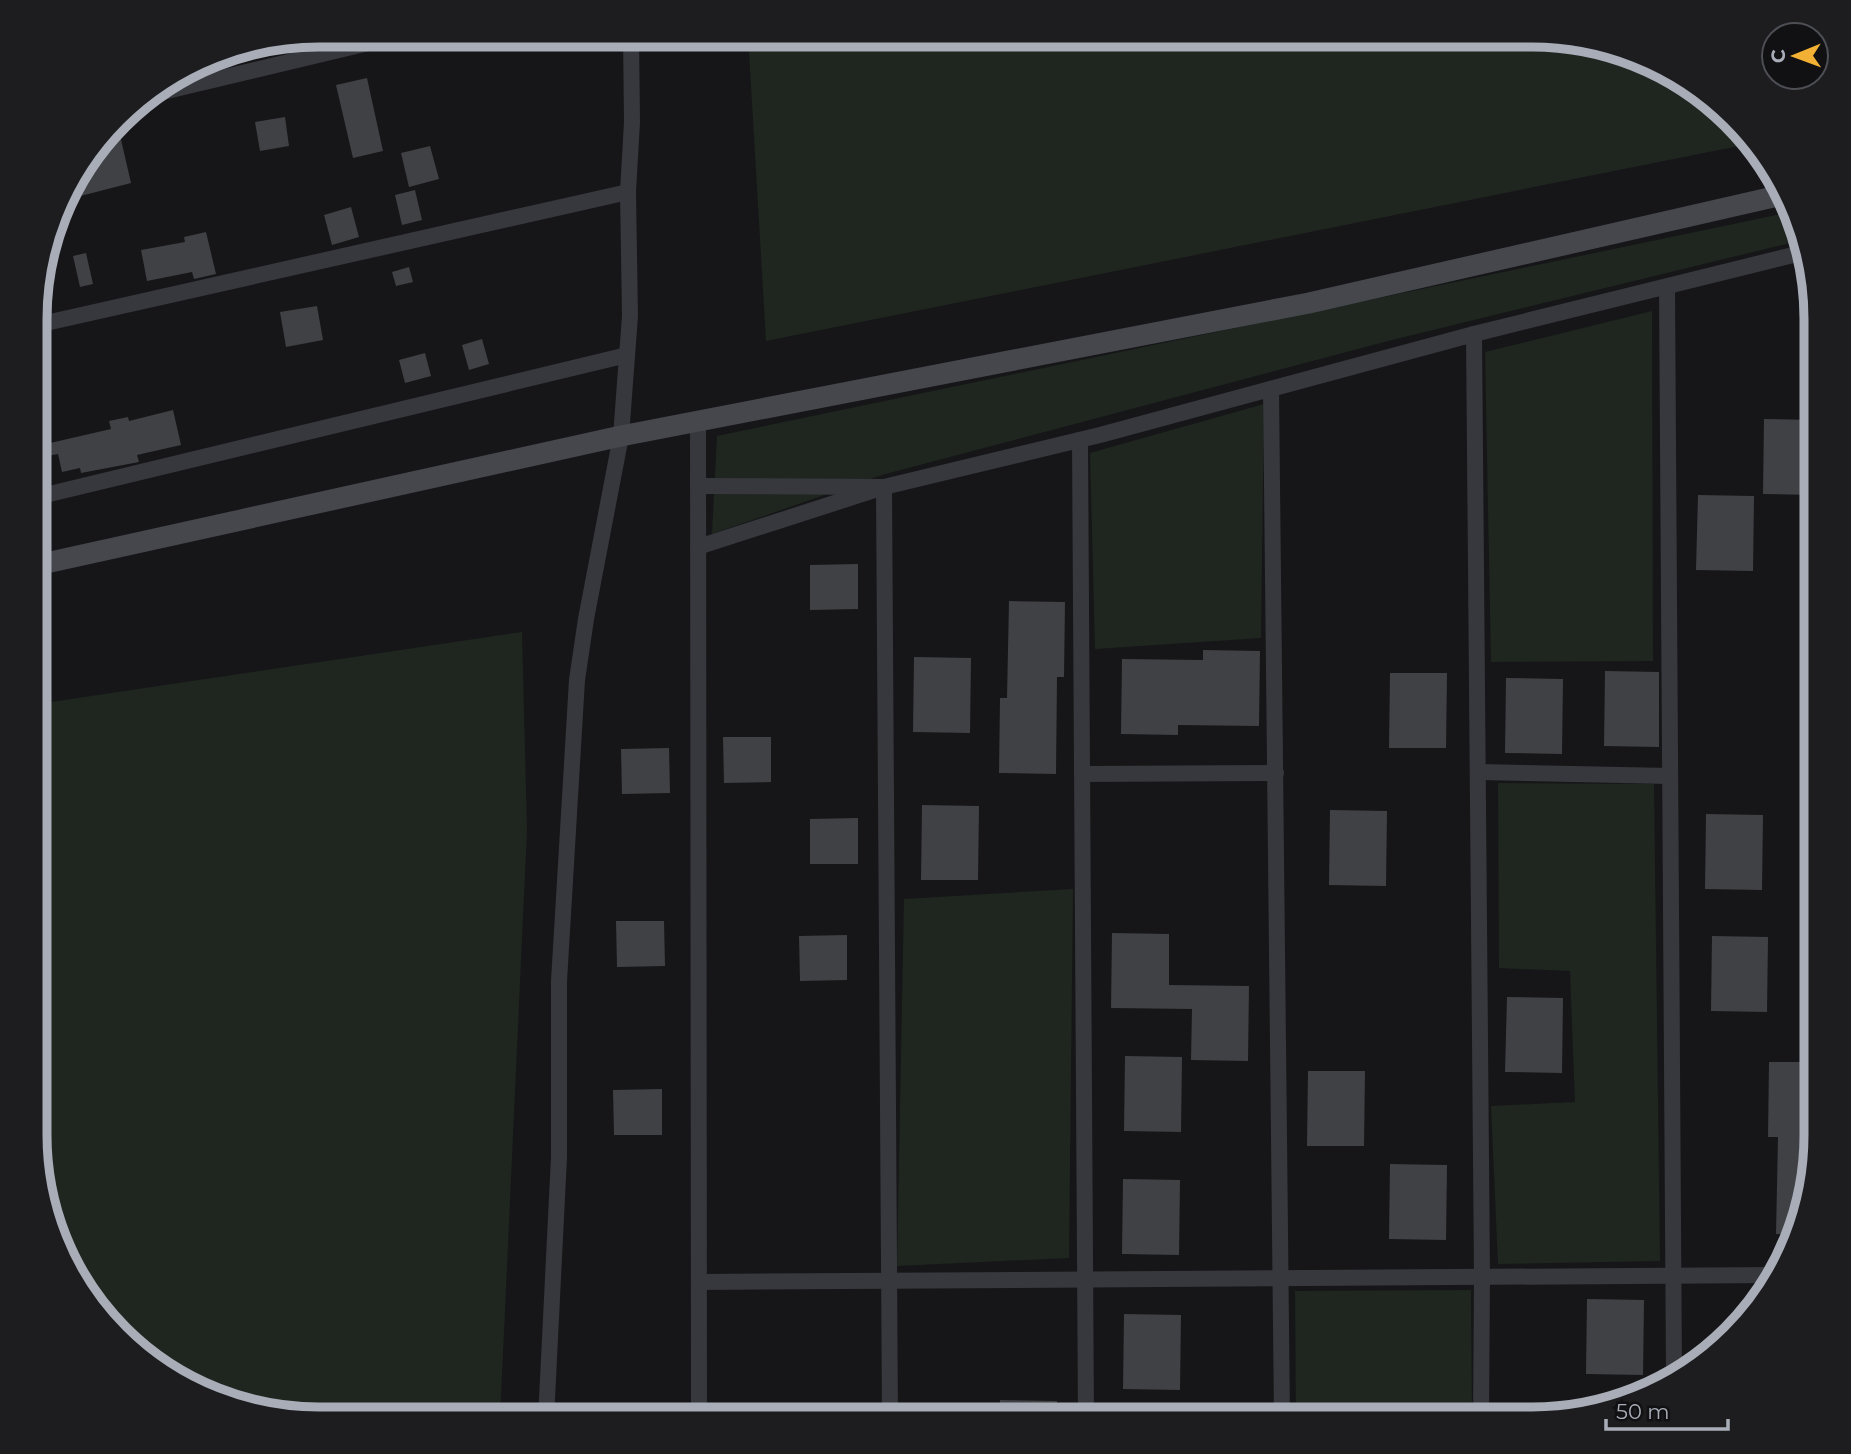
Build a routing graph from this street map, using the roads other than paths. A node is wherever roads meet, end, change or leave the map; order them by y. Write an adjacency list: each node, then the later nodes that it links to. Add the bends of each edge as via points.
1 (352, 47): 3 (street)
2 (631, 47): 4 (street)
3 (174, 89)
4 (628, 192): 8 (street); 10 (street)
5 (1775, 197): 12 (main road, via 1309,303)
6 (1796, 254): 7 (street)
7 (1667, 287): 9 (street); 23 (street)
8 (47, 323)
9 (1474, 334): 11 (street); 20 (street)
10 (627, 355): 13 (street); 17 (street)
11 (1271, 389): 14 (street); 21 (street)
12 (698, 422): 13 (main road); 15 (street)
13 (621, 436): 19 (main road); 32 (street, via 577,680 561,955 559,1171)
14 (1080, 440): 16 (street); 22 (street)
15 (698, 486): 16 (street); 18 (street)
16 (884, 487): 18 (street); 29 (street)
17 (47, 494)
18 (698, 547): 30 (street)
19 (47, 563)
20 (1478, 772): 23 (street); 26 (street)
21 (1276, 773): 22 (street); 27 (street)
22 (1082, 774): 28 (street)
23 (1670, 776): 25 (street)
24 (1765, 1275): 25 (street)
25 (1673, 1276): 26 (street); 31 (street)
26 (1482, 1277): 27 (street); 37 (street)
27 (1281, 1278): 28 (street); 36 (street)
28 (1085, 1279): 29 (street); 35 (street)
29 (889, 1280): 30 (street); 34 (street)
30 (699, 1282): 33 (street)
31 (1674, 1366)
32 (547, 1407)
33 (699, 1407)
34 (890, 1407)
35 (1086, 1407)
36 (1282, 1407)
37 (1481, 1407)

